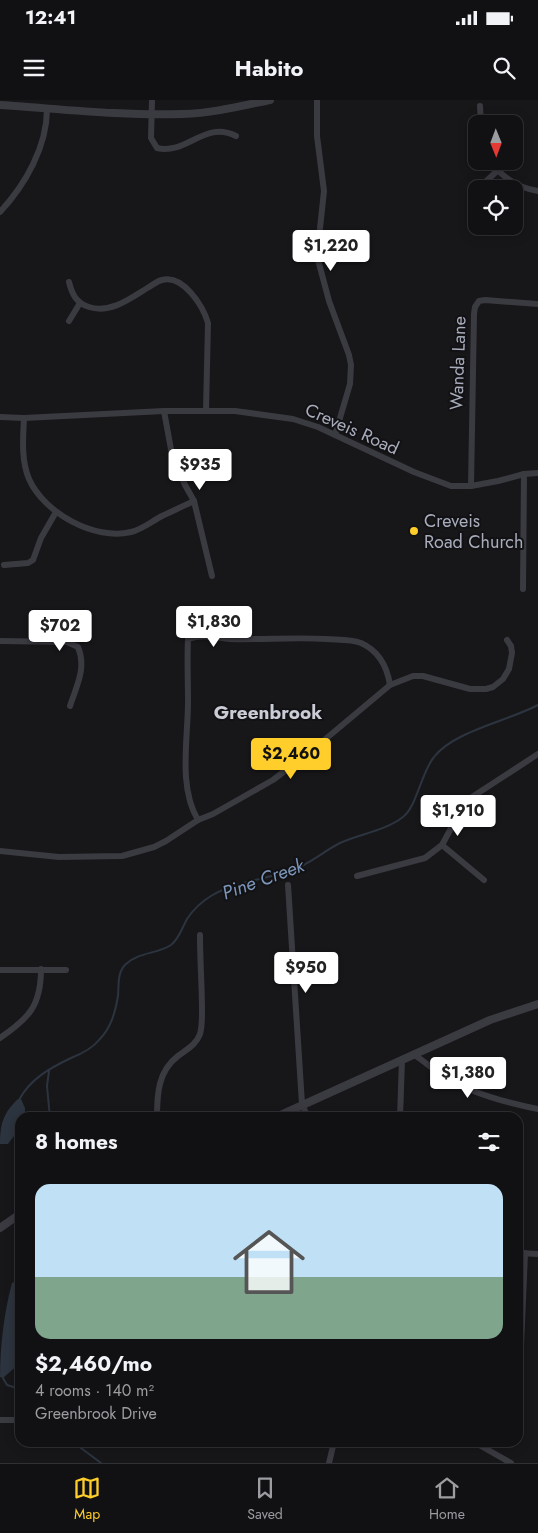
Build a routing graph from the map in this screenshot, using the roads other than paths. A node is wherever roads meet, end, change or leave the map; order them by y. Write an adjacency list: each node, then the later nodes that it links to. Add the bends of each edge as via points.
1 (152, 100): 8 (street)
2 (270, 100): 8 (street, via 226,110)
3 (317, 100): 23 (street, via 324,191 316,256 351,365 348,393)
4 (36, 103): 5 (street); 7 (street)
5 (0, 105)
6 (480, 106): 9 (street)
7 (47, 109): 8 (street); 14 (street, via 46,127 37,155 13,198)
8 (152, 114): 10 (street, via 151,138 158,148 181,147 214,132)
9 (480, 115)
10 (236, 136)
11 (497, 171): 12 (street); 13 (street, via 515,184)
12 (487, 180)
13 (538, 191)
14 (0, 212)
15 (69, 282): 16 (street, via 72,294)
16 (80, 303): 18 (street); 20 (street, via 90,308 116,307 162,280 172,279 183,284 205,312 208,323)
17 (538, 304): 26 (street, Wanda Lane, via 486,300 479,301 475,307)
18 (69, 321)
19 (164, 411): 20 (street, Creveis Road); 22 (street, Creveis Road); 27 (street, via 172,455)
20 (206, 411): 23 (street, Creveis Road, via 235,411 293,419)
21 (0, 417): 22 (street, Creveis Road)
22 (24, 418): 28 (street, via 23,448 29,478 43,501)
23 (336, 435): 26 (street, Creveis Road, via 435,481 451,486)
24 (538, 473): 25 (street, Creveis Road)
25 (524, 474): 26 (street, Creveis Road); 31 (street)
26 (472, 486)
27 (194, 502): 28 (street, via 132,532 118,534 99,531); 30 (street)
28 (56, 512): 29 (street, via 32,560)
29 (4, 565)
30 (212, 576)
31 (523, 589)
32 (507, 640): 34 (street, via 512,654 510,669 493,687 470,689 423,676)
33 (0, 641): 35 (street, via 67,642 78,647 79,681)
34 (390, 684): 37 (street, via 273,780); 37 (street, via 381,657 349,640 199,636 188,639 187,784 188,798)
35 (70, 706)
36 (538, 754): 38 (street, via 472,797 462,808)
37 (198, 820): 39 (street, via 166,841 122,856 59,857)
38 (442, 845): 40 (street, via 425,858); 41 (street)
39 (0, 851)
40 (357, 876)
41 (484, 880)
42 (288, 885): 51 (street)
43 (200, 935): 53 (street, via 201,1032 193,1045 176,1057 161,1077)
44 (0, 970): 45 (street)
45 (41, 970): 46 (street); 48 (street, via 36,1004)
46 (66, 970)
47 (538, 1004): 49 (street, via 490,1020)
48 (0, 1038)
49 (413, 1054): 50 (street); 52 (street, via 446,1077 480,1093)
50 (402, 1058): 51 (street); 56 (street)
51 (302, 1104): 54 (street); 55 (street)
52 (538, 1110)
53 (157, 1112)
54 (286, 1112)
55 (305, 1112)
56 (400, 1112)
57 (15, 1218): 58 (street)
58 (0, 1228)
59 (525, 1253): 60 (street); 61 (street)
60 (538, 1254)
61 (523, 1300)
62 (0, 1420): 63 (street)
63 (15, 1420)
64 (333, 1447): 66 (street)
65 (483, 1447): 67 (street)
66 (329, 1463)
67 (511, 1463)

